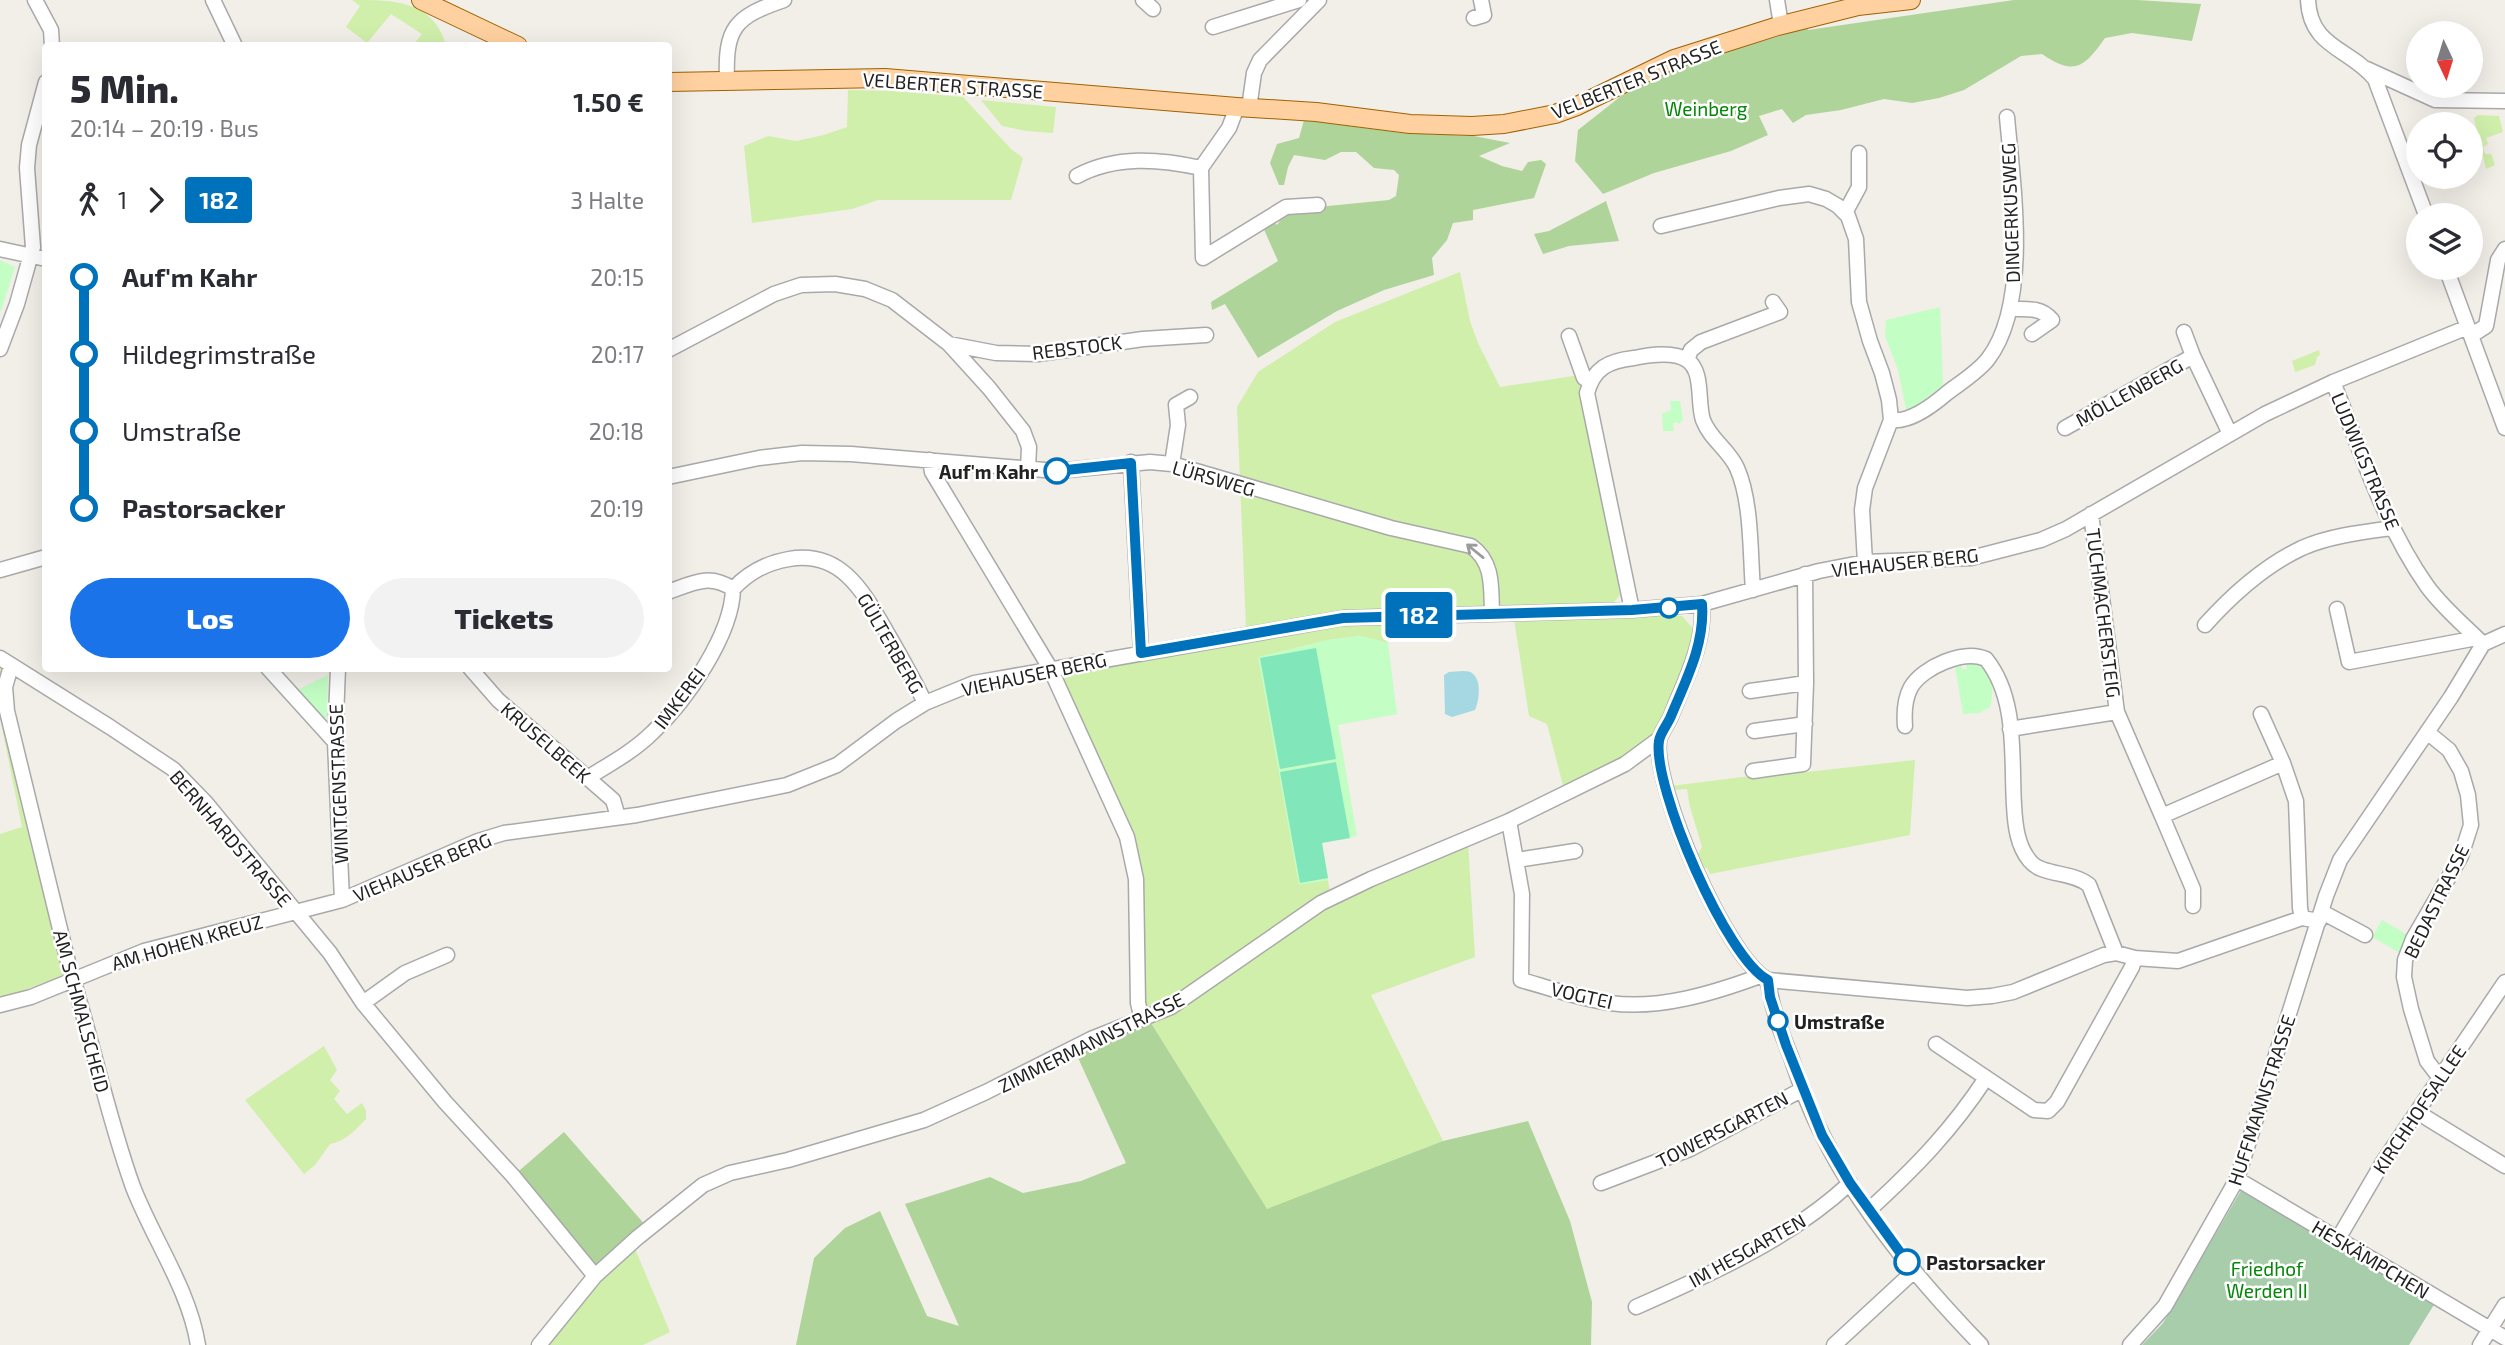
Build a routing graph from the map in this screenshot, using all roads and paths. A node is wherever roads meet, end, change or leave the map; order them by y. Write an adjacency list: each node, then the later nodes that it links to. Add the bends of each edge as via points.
1 (35, 0): 15 (street, via 51,30)
2 (213, 0): 16 (street)
3 (421, 0): 17 (main road)
4 (784, 0): 19 (street, via 750,12 739,23 726,51)
5 (1299, 0): 14 (street)
6 (1319, 0): 23 (street, via 1260,61)
7 (1481, 0): 12 (street, via 1484,15)
8 (1777, 0): 13 (street)
9 (1911, 0): 11 (main road, VELBERTER STRASSE)
10 (2308, 0): 18 (street, via 2310,20 2319,34)
11 (1858, 3): 13 (main road, VELBERTER STRASSE)
12 (1474, 18)
13 (1782, 25): 23 (main road, VELBERTER STRASSE, via 1674,59 1577,106 1524,121 1436,125)
14 (1213, 27)
15 (52, 42)
16 (233, 42)
17 (510, 42)
18 (2366, 69): 22 (street, via 2435,100); 28 (street, via 2390,115)
19 (727, 81): 20 (main road, VELBERTER STRASSE); 23 (main road, VELBERTER STRASSE, via 885,78)
20 (672, 82)
21 (42, 97): 34 (street, via 27,168 33,247)
22 (2505, 101)
23 (1243, 108): 26 (street)
24 (2007, 117): 38 (street, DINGERKUSWEG, via 2014,219)
25 (1859, 153): 30 (street, via 1859,187)
26 (1201, 167): 27 (street, via 1137,160 1092,168); 29 (street, via 1203,258 1286,207)
27 (1077, 176)
28 (2422, 203)
29 (1318, 205)
30 (1845, 213): 31 (street, via 1826,199 1809,194); 52 (street, via 1856,239 1859,302 1882,373)
31 (1661, 226)
32 (0, 249): 34 (street)
33 (2501, 255): 35 (street); 39 (street, via 2486,326)
34 (38, 258): 46 (street)
35 (2505, 275)
36 (2451, 280): 39 (street)
37 (1773, 302): 48 (street, via 1780,312 1701,342)
38 (2011, 309): 41 (street, DINGERKUSWEG, via 2037,310 2052,320); 52 (street, DINGERKUSWEG, via 2002,338 1987,361 1908,419)
39 (2470, 331): 50 (street, VIEHAUSER BERG); 54 (street)
40 (2184, 332): 47 (street, MÖLLENBERG)
41 (2032, 334)
42 (1206, 335): 44 (street, REBSTOCK, via 1038,354 996,353)
43 (1569, 336): 49 (street, via 1584,378)
44 (949, 344): 45 (street, via 892,300 835,284 801,285 774,294); 59 (street, via 1023,432 1029,447)
45 (672, 348)
46 (0, 349)
47 (2193, 356): 53 (street, MÖLLENBERG); 55 (street, MÖLLENBERG)
48 (1687, 360): 49 (street, via 1671,355 1628,358 1606,365); 68 (street, via 1695,369 1707,431 1736,465 1743,487)
49 (1591, 381): 72 (street, via 1587,393)
50 (2333, 382): 55 (street, VIEHAUSER BERG); 62 (street, LUDWIGSTRASSE)
51 (1190, 397): 58 (street, via 1176,405 1178,425)
52 (1891, 420): 64 (street, via 1865,488)
53 (2065, 428)
54 (2505, 428)
55 (2231, 433): 61 (street, VIEHAUSER BERG)
56 (930, 460): 59 (street, LÜRSWEG); 60 (street, LÜRSWEG, via 802,453); 79 (street, via 932,472)
57 (1131, 463): 58 (street, LÜRSWEG); 59 (street, LÜRSWEG); 77 (street)
58 (1171, 464): 73 (street, LÜRSWEG, one-way to 58, via 1487,564 1471,546)
59 (1028, 470)
60 (672, 476)
61 (2091, 514): 64 (street, VIEHAUSER BERG, via 2041,540 1971,558); 86 (street, TUCHMACHERSTEIG)
62 (2392, 528): 74 (street, via 2304,547 2263,570); 76 (street, LUDWIGSTRASSE, via 2427,586)
63 (42, 558): 65 (street)
64 (1865, 562): 66 (street, VIEHAUSER BERG)
65 (0, 570)
66 (1805, 574): 68 (street, VIEHAUSER BERG); 83 (street)
67 (733, 589): 69 (street, via 712,579); 85 (street, GÜLTERBERG, via 774,561 817,559 844,572 860,588); 97 (street, IMKEREI, via 719,639 677,706 643,741)
68 (1753, 590): 70 (street, VIEHAUSER BERG)
69 (672, 591)
70 (1702, 604): 72 (street, VIEHAUSER BERG); 93 (street, via 1701,642)
71 (2337, 609): 76 (street, via 2349,662)
72 (1632, 610): 73 (street, VIEHAUSER BERG)
73 (1492, 614): 77 (street, VIEHAUSER BERG, via 1343,618)
74 (2205, 625)
75 (2505, 634): 76 (street)
76 (2480, 641): 92 (street, HUFFMANNSTRASSE)
77 (1141, 653): 79 (street, VIEHAUSER BERG)
78 (6, 662): 105 (street, BERNHARDSTRASSE, via 173,769); 113 (street, AM SCHMALSCHEID, via 7,711)
79 (1050, 668): 85 (street, VIEHAUSER BERG, via 974,683); 117 (street, via 1133,855)
80 (272, 672): 94 (street)
81 (338, 672): 94 (street, WINTGENSTRASSE)
82 (477, 672): 97 (street, KRUSELBEEK, via 498,700)
83 (1806, 683): 84 (street); 88 (street)
84 (1750, 691)
85 (925, 703): 99 (street, VIEHAUSER BERG, via 836,765 787,785)
86 (2117, 712): 90 (street, TUCHMACHERSTEIG); 98 (street, TUCHMACHERSTEIG)
87 (2261, 714): 95 (street)
88 (1805, 724): 91 (street); 96 (street, via 1803,764)
89 (1905, 726): 90 (street, via 1909,690 1916,680 1927,671 1971,655 1986,659 2004,688)
90 (2010, 729): 109 (street, via 2015,828 2025,855 2038,867 2081,878 2089,885)
91 (1754, 731)
92 (2427, 732): 106 (street, HUFFMANNSTRASSE, via 2340,860); 120 (street, BEDASTRASSE, via 2449,750 2460,771 2471,825 2461,856 2405,960 2403,977 2411,1009 2427,1061)
93 (1659, 739): 100 (street, ZIMMERMANNSTRASSE, via 1625,764); 112 (street, via 1664,784 1677,827 1735,947)
94 (335, 742): 103 (street, WINTGENSTRASSE)
95 (2283, 763): 98 (street); 107 (street, via 2296,801)
96 (1753, 771)
97 (587, 778): 99 (street, KRUSELBEEK, via 613,800)
98 (2162, 816): 104 (street, TUCHMACHERSTEIG, via 2193,889)
99 (618, 817): 103 (street, VIEHAUSER BERG, via 504,833)
100 (1509, 821): 102 (street, VOGTEI); 117 (street, ZIMMERMANNSTRASSE, via 1321,903 1171,1006)
101 (1575, 851): 102 (street)
102 (1517, 860): 112 (street, VOGTEI, via 1522,894 1521,980 1622,1004 1680,999)
103 (342, 900): 105 (street, VIEHAUSER BERG)
104 (2193, 906)
105 (296, 913): 113 (street, AM HOHEN KREUZ, via 144,951); 115 (street, BERNHARDSTRASSE)
106 (2320, 916): 107 (street); 108 (street); 124 (street, HUFFMANNSTRASSE)
107 (2302, 918): 111 (street, via 2178,961)
108 (2365, 935)
109 (2116, 953): 111 (street); 112 (street, via 2013,992 1967,998)
110 (447, 954): 115 (street, via 405,973)
111 (2134, 958): 119 (street, via 2054,1107 2045,1111 2029,1108)
112 (1764, 978): 121 (street)
113 (73, 980): 116 (street, AM HOHEN KREUZ); 135 (street, AM SCHMALSCHEID, via 127,1169 180,1290)
114 (2505, 982): 120 (street, KIRCHHOFSALLEE)
115 (363, 1003): 130 (street, BERNHARDSTRASSE)
116 (0, 1005)
117 (1142, 1019): 130 (street, ZIMMERMANNSTRASSE, via 924,1120 730,1173 703,1185)
118 (1936, 1044): 119 (street)
119 (1986, 1078): 127 (street, via 1920,1164)
120 (2440, 1078): 122 (street, KIRCHHOFSALLEE)
121 (1803, 1089): 125 (street, TOWERSGARTEN, via 1690,1149); 126 (street, via 1822,1135)
122 (2417, 1112): 123 (street); 128 (street, KIRCHHOFSALLEE)
123 (2505, 1166)
124 (2237, 1179): 128 (street, HESKÄMPCHEN); 139 (street, HUFFMANNSTRASSE, via 2165,1306)
125 (1601, 1183)
126 (1850, 1183): 127 (street); 132 (street, IM HESGARTEN, via 1767,1242)
127 (1869, 1210): 129 (street)
128 (2338, 1239): 133 (street, HESKÄMPCHEN)
129 (1914, 1271): 137 (street); 138 (street)
130 (595, 1276): 136 (street, ZIMMERMANNSTRASSE)
131 (2505, 1306): 133 (street)
132 (1636, 1307)
133 (2490, 1329): 134 (street, HESKÄMPCHEN); 140 (street)
134 (2505, 1338)
135 (198, 1345)
136 (540, 1345)
137 (1835, 1345)
138 (1981, 1345)
139 (2130, 1345)
140 (2480, 1345)

